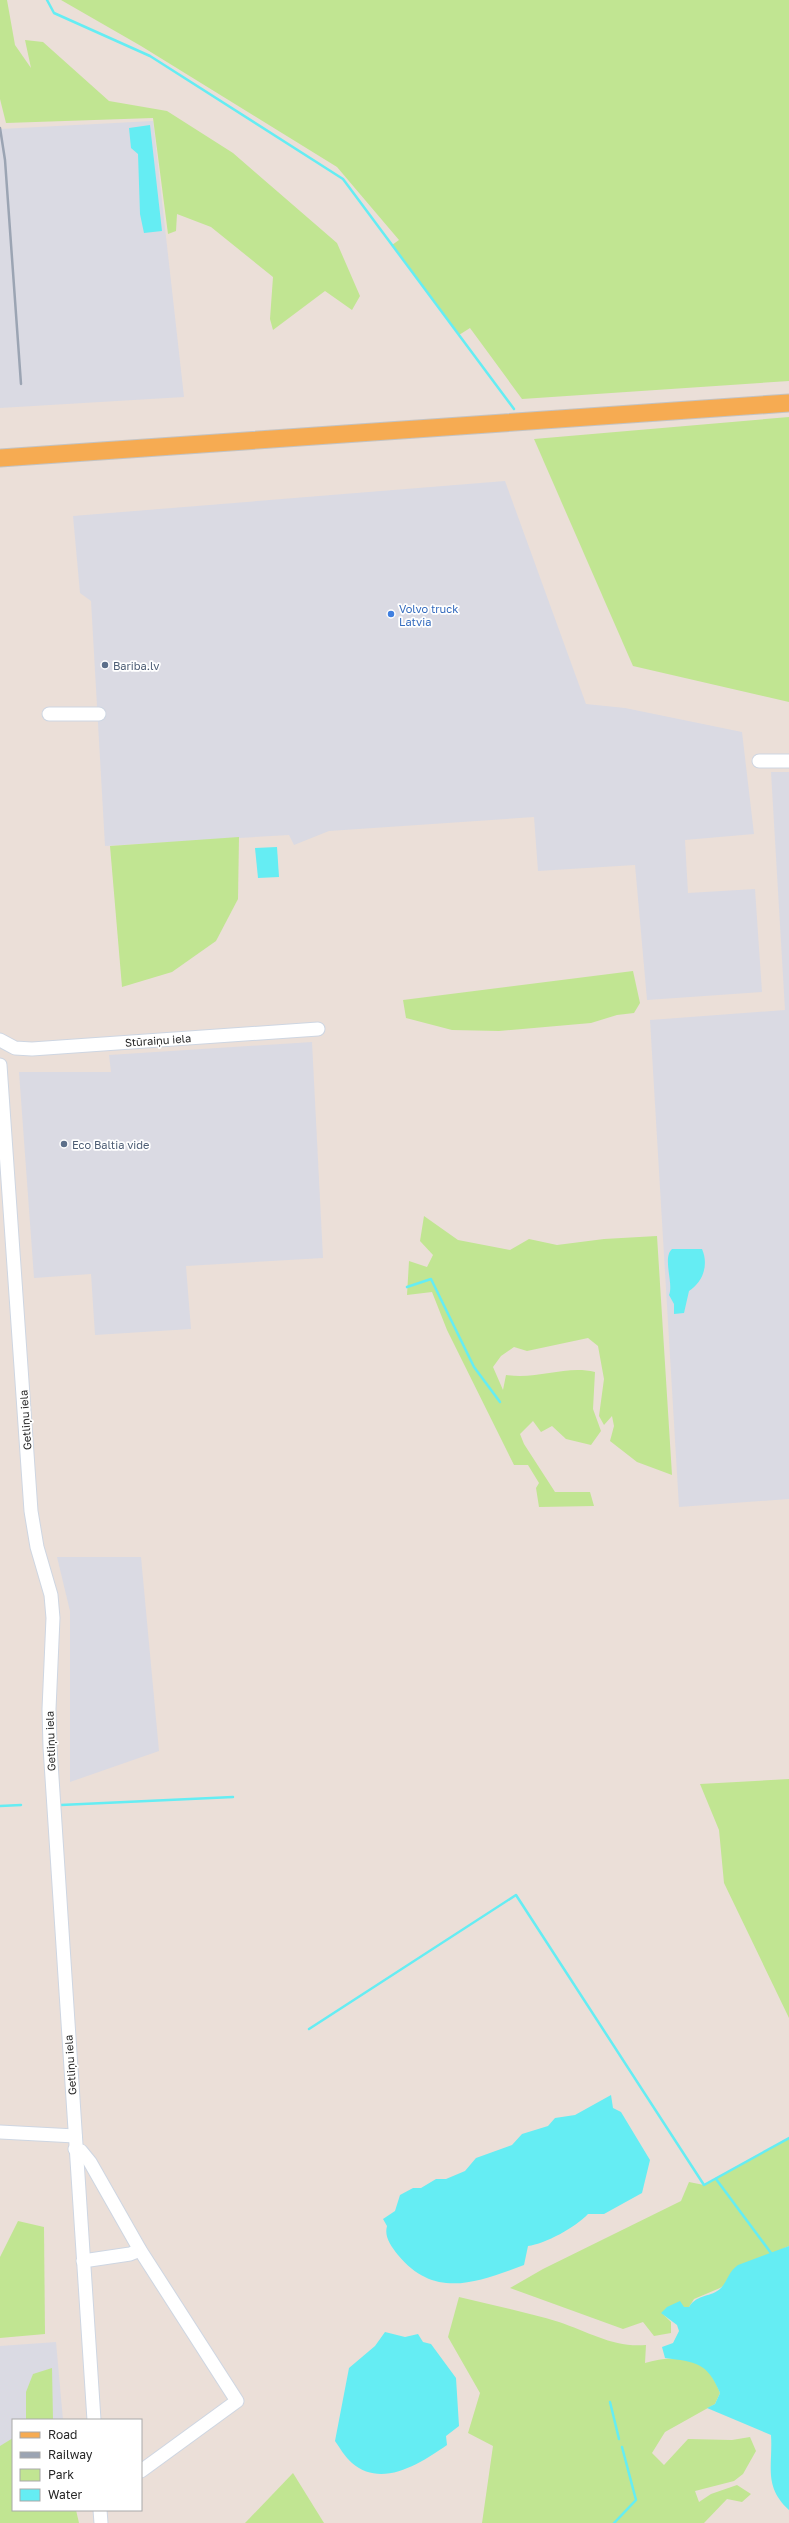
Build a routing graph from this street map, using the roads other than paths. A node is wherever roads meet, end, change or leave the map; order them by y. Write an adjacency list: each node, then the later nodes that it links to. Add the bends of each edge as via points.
1 (789, 404): 2 (main road)
2 (0, 458)
3 (49, 714): 4 (street)
4 (98, 714)
5 (759, 761): 6 (street)
6 (789, 761)
7 (318, 1029): 8 (street, Stūraiņu iela, via 32,1049 15,1048)
8 (0, 1040)
9 (0, 1065): 11 (street, Getliņu iela, via 31,1511 54,1618 49,1709 50,1747)
10 (0, 2132): 11 (street)
11 (75, 2143): 12 (street, via 90,2162); 13 (street, Getliņu iela)
12 (140, 2250): 13 (street); 15 (street, via 237,2401)
13 (83, 2261): 14 (street, Getliņu iela)
14 (94, 2419)
15 (142, 2470)
16 (100, 2511): 17 (street)
17 (101, 2523)

